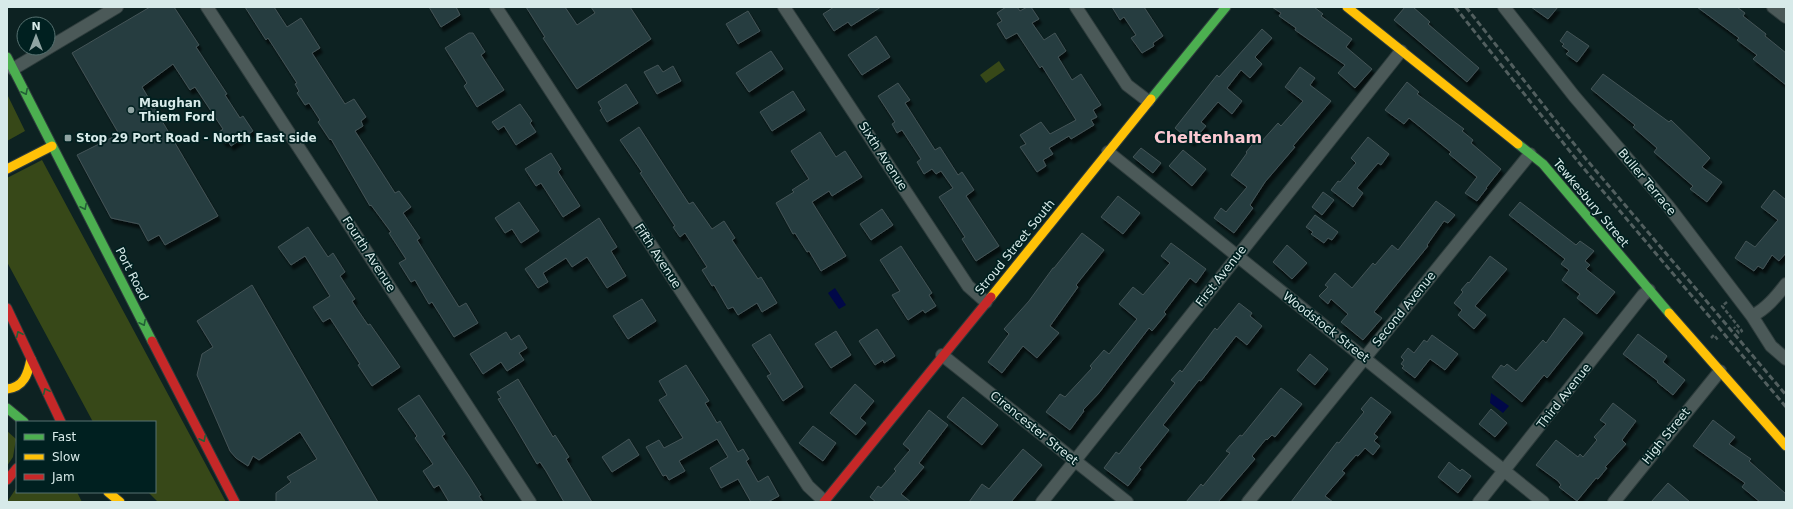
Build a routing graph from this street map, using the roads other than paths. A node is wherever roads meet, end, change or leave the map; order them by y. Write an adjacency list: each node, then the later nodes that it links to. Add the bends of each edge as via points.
1 (118, 7): 13 (street)
2 (207, 7): 42 (street, Fourth Avenue)
3 (496, 7): 43 (street, Fifth Avenue, via 808,486)
4 (784, 7): 22 (street, Sixth Avenue, via 968,286)
5 (1076, 7): 14 (street, via 1127,85)
6 (1226, 7): 14 (main road, Stroud Street South)
7 (1347, 7): 11 (main road, Tewkesbury Street)
8 (1504, 7): 24 (street, Buller Terrace, via 1574,96 1668,207)
9 (1773, 7): 10 (street)
10 (1786, 17)
11 (1401, 52): 17 (main road, Tewkesbury Street); 19 (street, First Avenue)
12 (7, 57): 13 (main road, Port Road)
13 (13, 69): 15 (main road, Port Road, one-way to 15)
14 (1148, 101): 16 (main road, Stroud Street South)
15 (52, 146): 18 (main road); 41 (main road, Port Road, one-way to 41)
16 (1108, 152): 19 (street, Woodstock Street); 22 (main road, Stroud Street South)
17 (1530, 154): 21 (main road, Tewkesbury Street, via 1543,164); 26 (street, Second Avenue)
18 (7, 169)
19 (1236, 256): 26 (street, Woodstock Street); 35 (street, First Avenue)
20 (1786, 284): 24 (street, via 1774,300)
21 (1649, 290): 29 (main road, Tewkesbury Street); 37 (street, Third Avenue)
22 (986, 302): 25 (main road, Stroud Street South)
23 (7, 308): 27 (main road, one-way to 23)
24 (1752, 316): 28 (street, Buller Terrace, via 1771,346)
25 (942, 355): 35 (street, Cirencester Street); 43 (main road, Stroud Street South)
26 (1365, 357): 37 (street, Woodstock Street); 46 (street, Second Avenue)
27 (31, 359): 30 (main road, via 24,381); 33 (main road, one-way to 27)
28 (1786, 359)
29 (1720, 371): 34 (main road, Tewkesbury Street); 49 (street, High Street)
30 (7, 389)
31 (7, 408): 32 (main road)
32 (23, 421)
33 (61, 421)
34 (1786, 446)
35 (1075, 461): 44 (street, First Avenue); 45 (street, Cirencester Street)
36 (16, 469): 38 (main road)
37 (1504, 471): 47 (street, Third Avenue); 48 (street, Woodstock Street)
38 (7, 480)
39 (109, 493): 40 (main road)
40 (120, 502)
41 (235, 502)
42 (530, 502)
43 (824, 502)
44 (1042, 502)
45 (1127, 502)
46 (1248, 502)
47 (1479, 502)
48 (1543, 502)
49 (1614, 502)

